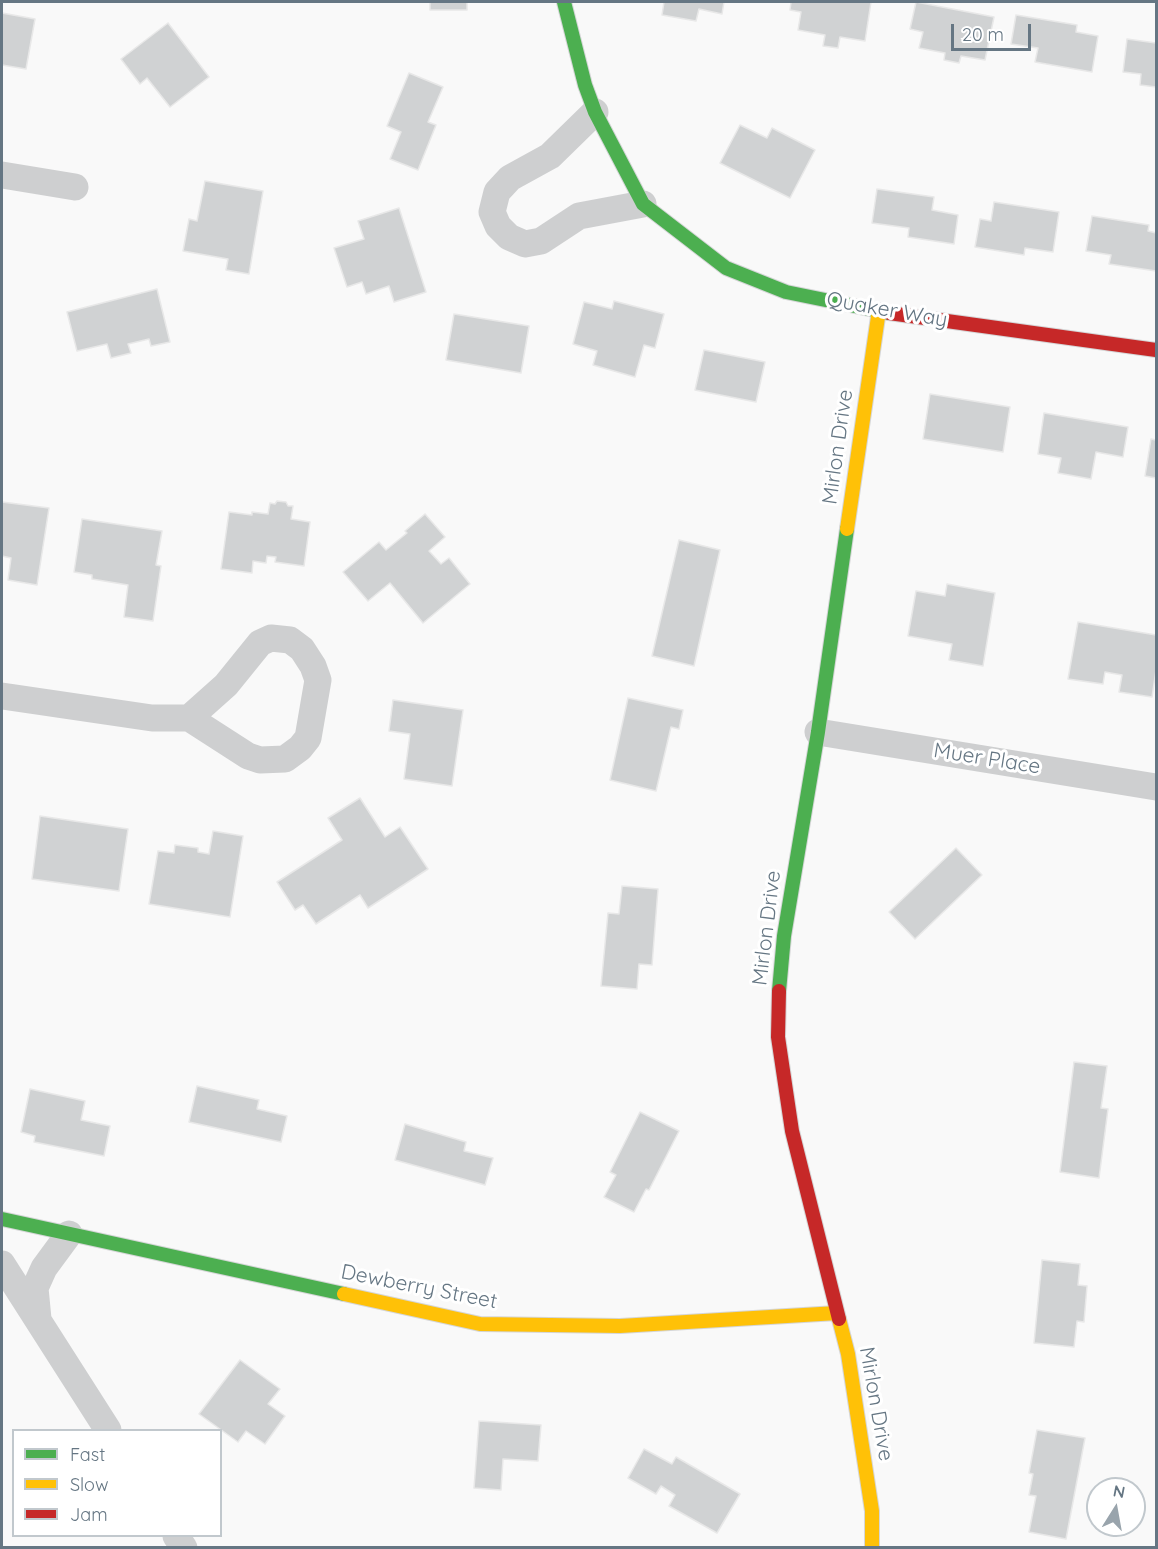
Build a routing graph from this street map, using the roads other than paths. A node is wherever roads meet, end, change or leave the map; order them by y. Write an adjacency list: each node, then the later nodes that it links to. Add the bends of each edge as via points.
1 (564, 2): 2 (street, Quaker Way)
2 (595, 112): 5 (street, Quaker Way); 5 (street, via 550,156 510,178 497,192 492,212 498,226 509,237 525,244 541,241 579,216)
3 (2, 175): 4 (street)
4 (75, 187)
5 (643, 204): 6 (street, Quaker Way, via 726,268 786,292)
6 (879, 310): 7 (street, Quaker Way); 10 (street, Mirlon Drive)
7 (1156, 350)
8 (2, 696): 9 (street, via 152,718)
9 (189, 718): 9 (street, via 248,756 260,760 285,759 308,738 318,680 302,650 290,640 271,638 260,643 226,685)
10 (818, 732): 11 (street, Muer Place); 15 (street, Mirlon Drive, via 784,936 778,1037 792,1131)
11 (1156, 787)
12 (2, 1219): 13 (street, Dewberry Street)
13 (69, 1234): 15 (street, Dewberry Street, via 480,1324 620,1326); 16 (street, via 44,1268 35,1288)
14 (2, 1264): 16 (street)
15 (837, 1313): 18 (street, Mirlon Drive, via 856,1400 872,1511)
16 (38, 1320): 17 (street)
17 (107, 1429)
18 (872, 1548)

